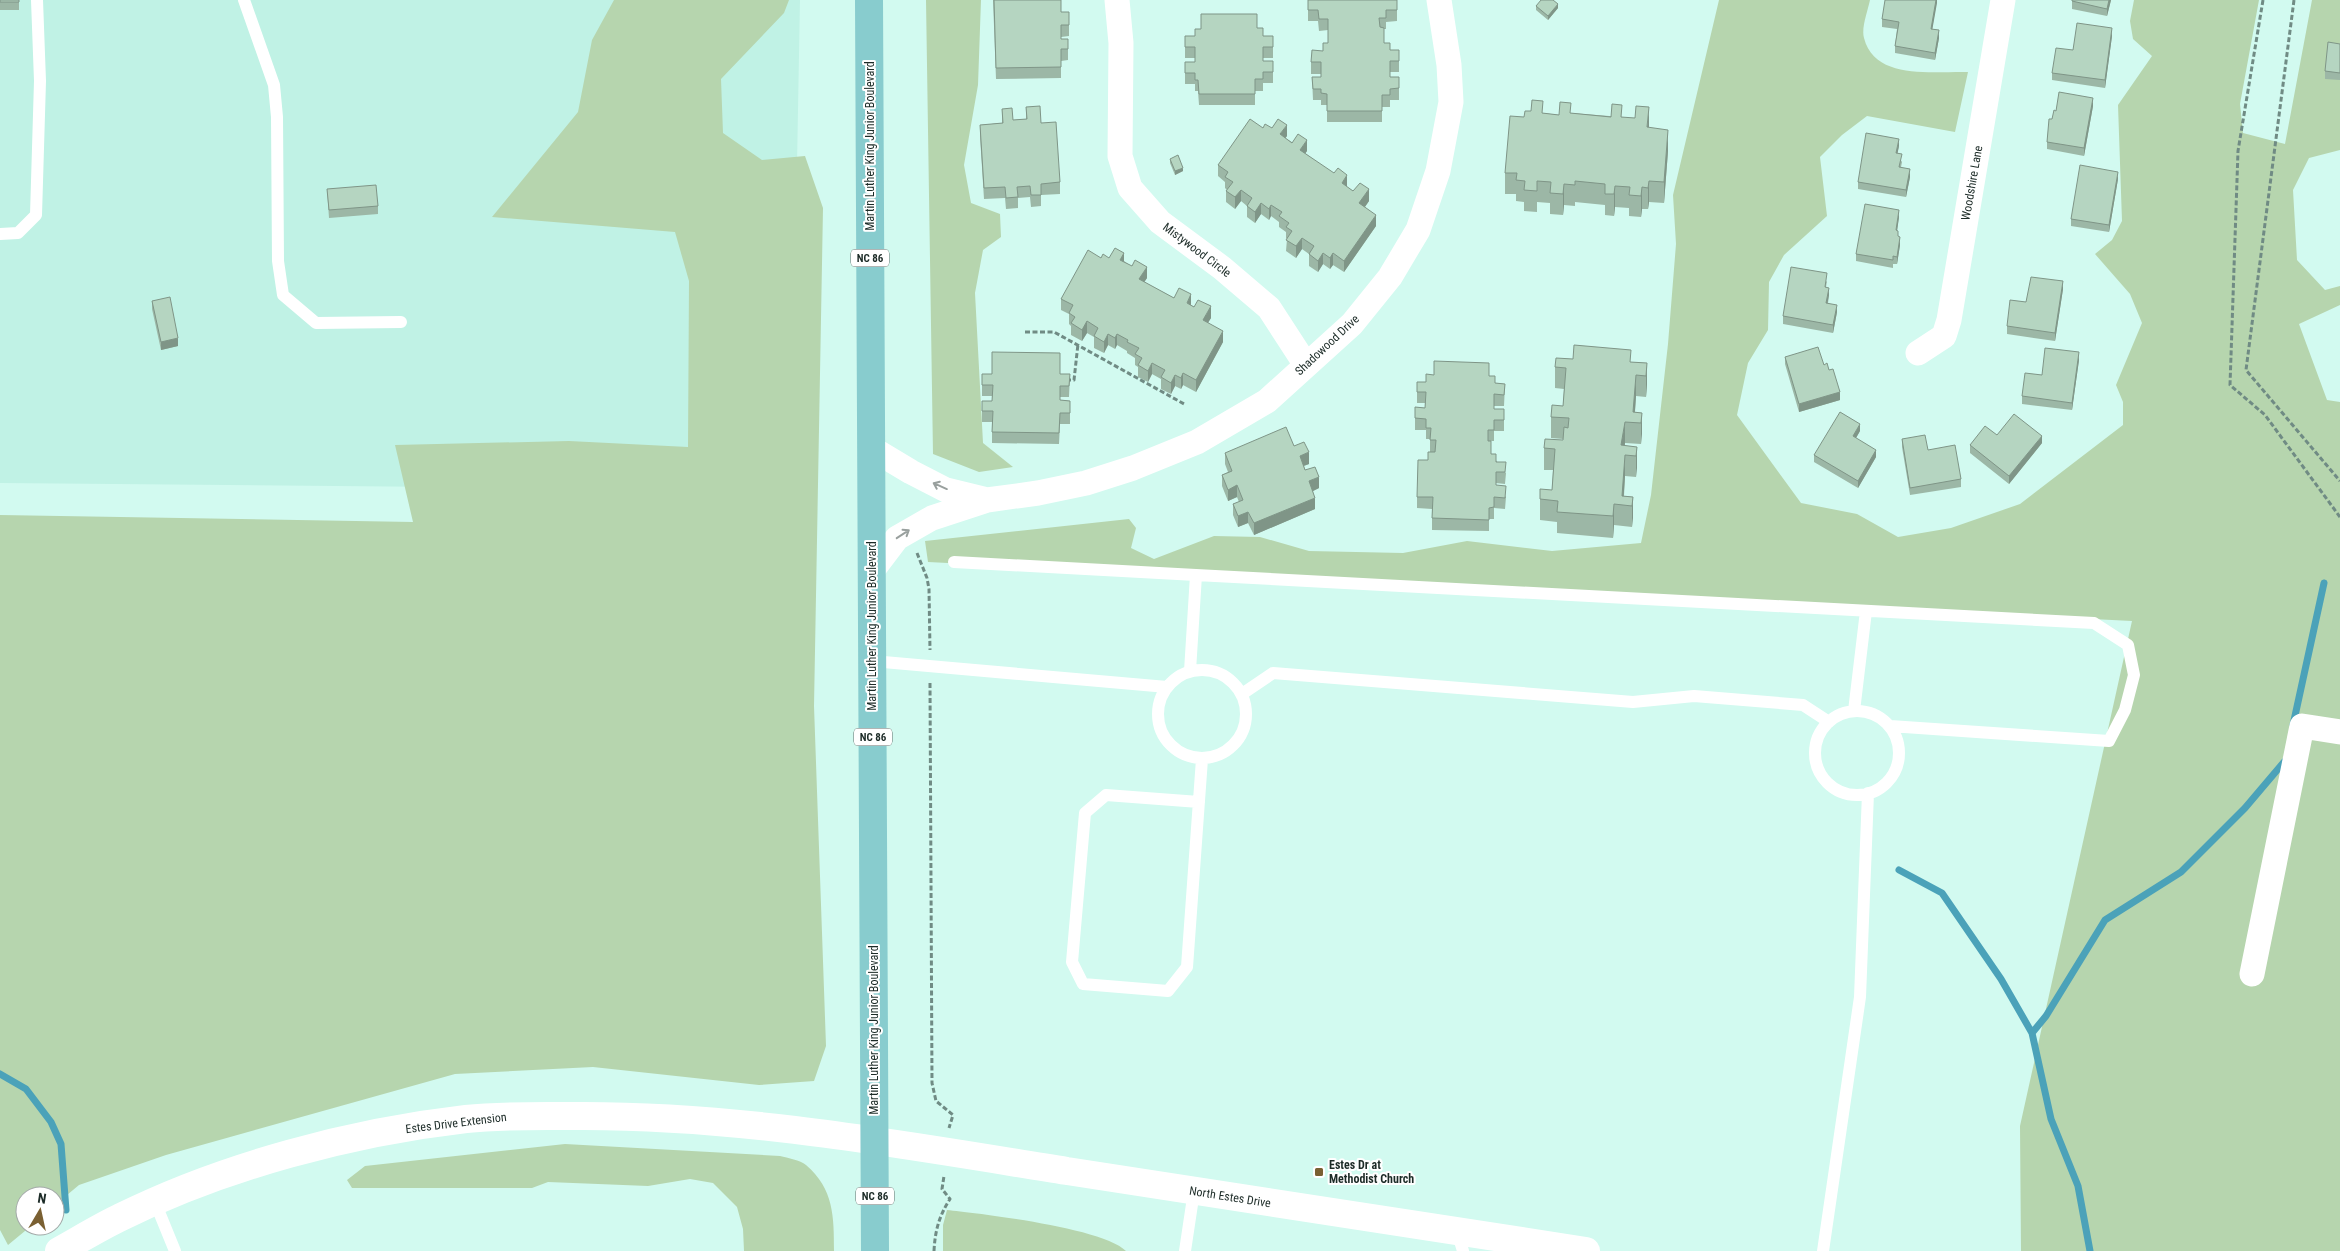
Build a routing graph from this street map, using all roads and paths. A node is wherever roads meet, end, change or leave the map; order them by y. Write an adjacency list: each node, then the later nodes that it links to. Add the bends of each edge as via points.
1 (37, 0): 9 (lane, via 40,81 36,215 18,234)
2 (244, 0): 10 (lane, via 274,84 278,261 284,295 316,323)
3 (869, 0): 17 (main road, Martin Luther King Junior Boulevard / NC 86)
4 (1117, 0): 14 (street, Mistywood Circle, via 1121,43 1120,156 1130,188 1160,222 1269,308)
5 (1438, 0): 14 (street, Shadowood Drive, via 1449,65 1451,102 1438,172 1418,230 1390,276 1352,324)
6 (2003, 0): 13 (street, Woodshire Lane, via 1949,320 1944,336)
7 (2263, 0): 20 (path, via 2238,151 2230,385 2265,415)
8 (2294, 0): 18 (path, via 2246,370)
9 (0, 234)
10 (401, 322)
11 (1025, 332): 12 (path, via 1054,332)
12 (1078, 344): 15 (path, via 1074,380); 16 (path)
13 (1918, 353)
14 (1306, 366): 19 (street, Shadowood Drive, via 1267,401 1197,442 1166,456 1086,483)
15 (1059, 380)
16 (1186, 405)
17 (871, 448): 19 (street, Shadowood Drive, one-way to 17, via 946,490); 23 (main road, Martin Luther King Junior Boulevard / NC 86)
18 (2340, 481)
19 (987, 500): 23 (street, Shadowood Drive, one-way to 19, via 902,534 932,518)
20 (2340, 517)
21 (915, 548): 27 (path, via 929,590)
22 (954, 562): 24 (lane)
23 (872, 571): 26 (main road, Martin Luther King Junior Boulevard / NC 86)
24 (1196, 576): 25 (lane); 28 (lane)
25 (1866, 612): 31 (lane); 33 (lane, via 2094,623 2128,645 2134,675 2125,710 2109,741)
26 (872, 661): 27 (lane); 40 (main road, Martin Luther King Junior Boulevard / NC 86)
27 (930, 666): 29 (lane); 39 (path, via 932,1083 936,1100 954,1115)
28 (1190, 671): 29 (lane); 30 (lane, via 1220,673)
29 (1167, 687): 35 (lane, via 1160,699 1158,713 1159,727 1165,740 1175,750)
30 (1242, 694): 32 (lane, via 1273,672 1633,702 1694,696 1803,705); 35 (lane, via 1246,723 1240,737 1230,749)
31 (1854, 711): 32 (lane); 33 (lane, via 1880,717)
32 (1829, 722): 36 (lane, via 1820,732 1816,745 1820,772 1828,784 1840,791 1854,795)
33 (1890, 726): 36 (lane, via 1900,752 1897,766 1886,783)
34 (2340, 732): 38 (street, via 2302,726)
35 (1202, 759): 37 (lane)
36 (1868, 793): 51 (lane, via 1860,997)
37 (1199, 802): 37 (lane, via 1187,967 1168,991 1083,984 1072,962 1086,813 1106,795)
38 (2252, 974)
39 (950, 1121)
40 (874, 1141): 42 (main road, North Estes Drive); 43 (main road, Estes Drive Extension, via 724,1122 644,1116 469,1119 384,1133 288,1155 227,1174); 47 (main road, Martin Luther King Junior Boulevard / NC 86)
41 (942, 1189): 48 (path, via 950,1199 938,1222)
42 (1194, 1191): 44 (main road, North Estes Drive); 49 (lane)
43 (156, 1202): 45 (main road, Estes Drive Extension, via 122,1216); 46 (lane)
44 (1460, 1241): 50 (main road, North Estes Drive)
45 (59, 1251)
46 (175, 1251)
47 (875, 1251)
48 (934, 1251)
49 (1185, 1251)
50 (1586, 1251)
51 (1823, 1251)

